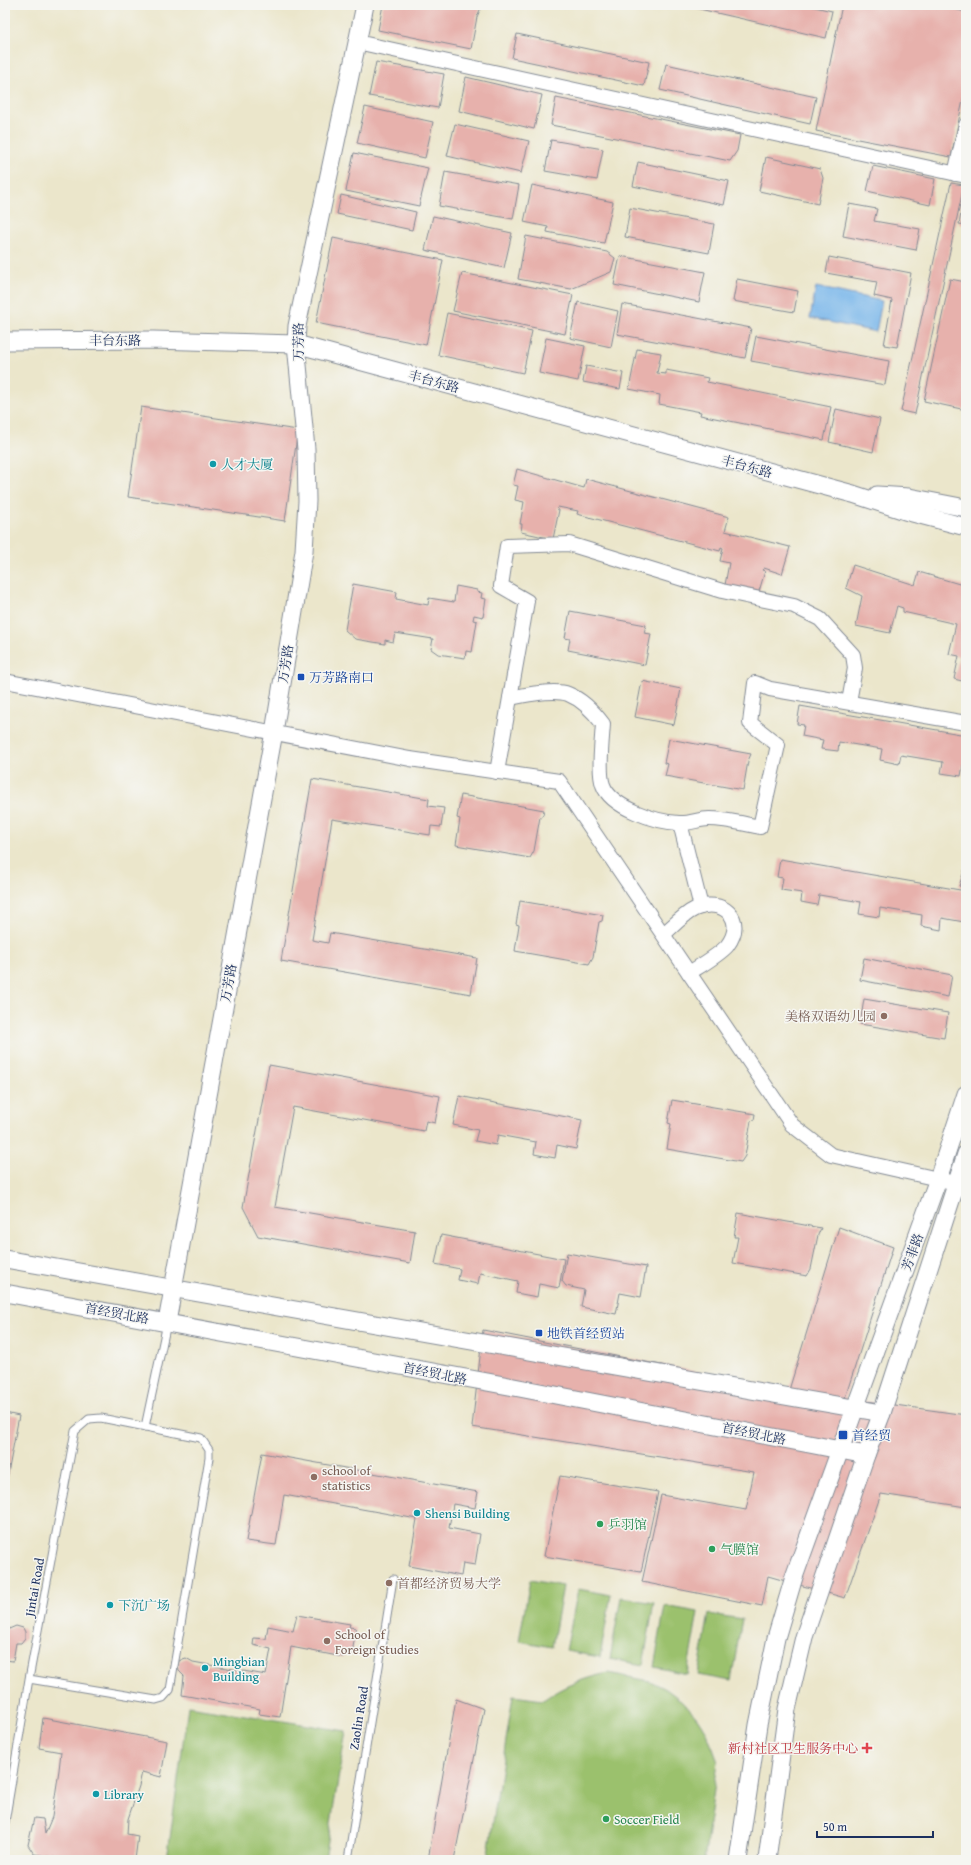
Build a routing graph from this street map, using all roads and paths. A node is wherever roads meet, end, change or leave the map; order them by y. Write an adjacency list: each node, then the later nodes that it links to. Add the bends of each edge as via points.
1 (365, 5): 2 (street, 万芳路)
2 (357, 42): 4 (street); 6 (street, 万芳路, via 300,309)
3 (966, 125): 4 (street)
4 (961, 175)
5 (5, 341): 6 (street, 丰台东路, via 153,340)
6 (296, 344): 7 (street, 丰台东路); 14 (street, 万芳路, via 306,449 306,526)
7 (853, 494): 8 (street, 丰台东路, via 909,498); 9 (street, 丰台东路)
8 (966, 508)
9 (966, 527)
10 (5, 681): 14 (street)
11 (510, 698): 12 (street, via 527,601 501,586 507,546 569,544 722,591 794,606 820,619 853,656 855,668); 15 (street); 16 (street, via 536,693 567,694 591,710 603,724 601,776 608,794 620,804 649,818)
12 (849, 702): 13 (street); 16 (street, via 770,689 755,683 750,724 778,745 760,827 709,819)
13 (966, 723)
14 (274, 732): 15 (street, via 410,759); 25 (street, 万芳路)
15 (497, 772): 18 (street, via 559,781)
16 (680, 823): 17 (street)
17 (701, 907): 18 (street, via 694,909); 19 (street, via 708,905 720,908 731,914 736,925 726,947)
18 (664, 934): 19 (street)
19 (689, 973): 22 (street, via 792,1125 832,1155)
20 (966, 1094): 22 (street, 芳菲路)
21 (966, 1154): 23 (street, 芳菲路)
22 (938, 1179): 23 (street); 28 (street, 芳菲路)
23 (956, 1183): 29 (street, 芳菲路)
24 (5, 1259): 25 (street)
25 (172, 1290): 27 (street, 万芳路); 28 (street)
26 (5, 1293): 27 (street, 首经贸北路)
27 (167, 1322): 30 (lane); 31 (street, 首经贸北路)
28 (856, 1408): 29 (street); 31 (street, 芳菲路)
29 (882, 1414): 32 (street, 芳菲路)
30 (145, 1427): 36 (lane, Jintai Road, via 101,1418 89,1419 75,1431); 36 (lane, Jintai Road, via 201,1438 209,1450 170,1690 163,1698 156,1700)
31 (840, 1450): 32 (street, 首经贸北路); 33 (street, 芳菲路)
32 (866, 1455): 35 (street, 芳菲路)
33 (794, 1577): 35 (street, via 809,1574); 39 (street, 芳菲路, via 776,1638 758,1725)
34 (392, 1579): 38 (lane, Zaolin Road)
35 (822, 1583): 40 (street, 芳菲路, via 804,1637 787,1709)
36 (29, 1679): 37 (lane, Jintai Road)
37 (5, 1822)
38 (348, 1860)
39 (738, 1860)
40 (767, 1860)

